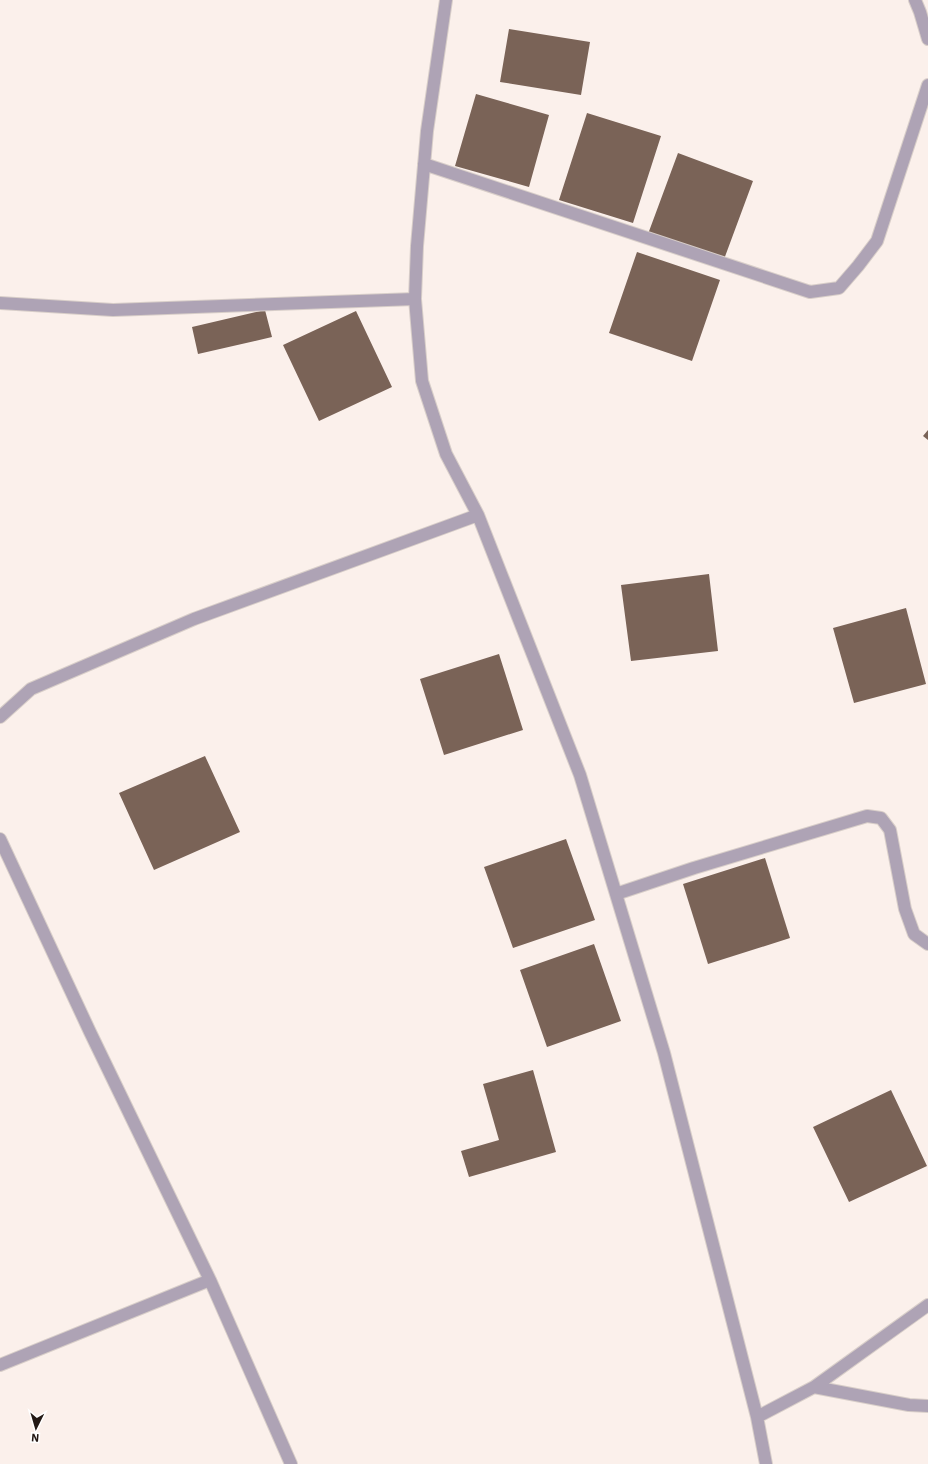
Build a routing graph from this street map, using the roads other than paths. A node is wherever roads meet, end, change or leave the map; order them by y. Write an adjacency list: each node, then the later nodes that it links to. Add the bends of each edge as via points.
1 (446, 0): 5 (street)
2 (915, 0): 3 (street)
3 (928, 39)
4 (928, 85): 5 (street, via 877,241 838,288 810,292)
5 (424, 164): 6 (street)
6 (415, 300): 7 (street, via 113,310); 8 (street, via 422,381 446,454)
7 (0, 303)
8 (478, 515): 9 (street, via 194,619 31,689); 11 (street, via 580,775)
9 (0, 717)
10 (0, 839): 13 (street)
11 (616, 894): 12 (street, via 867,816 880,818 890,830 905,909 914,934); 18 (street, via 664,1053)
12 (928, 944)
13 (210, 1280): 15 (street); 19 (street)
14 (928, 1305): 16 (street)
15 (0, 1365)
16 (814, 1387): 17 (street, via 909,1405); 18 (street)
17 (928, 1406)
18 (757, 1417): 20 (street)
19 (291, 1464)
20 (766, 1464)

